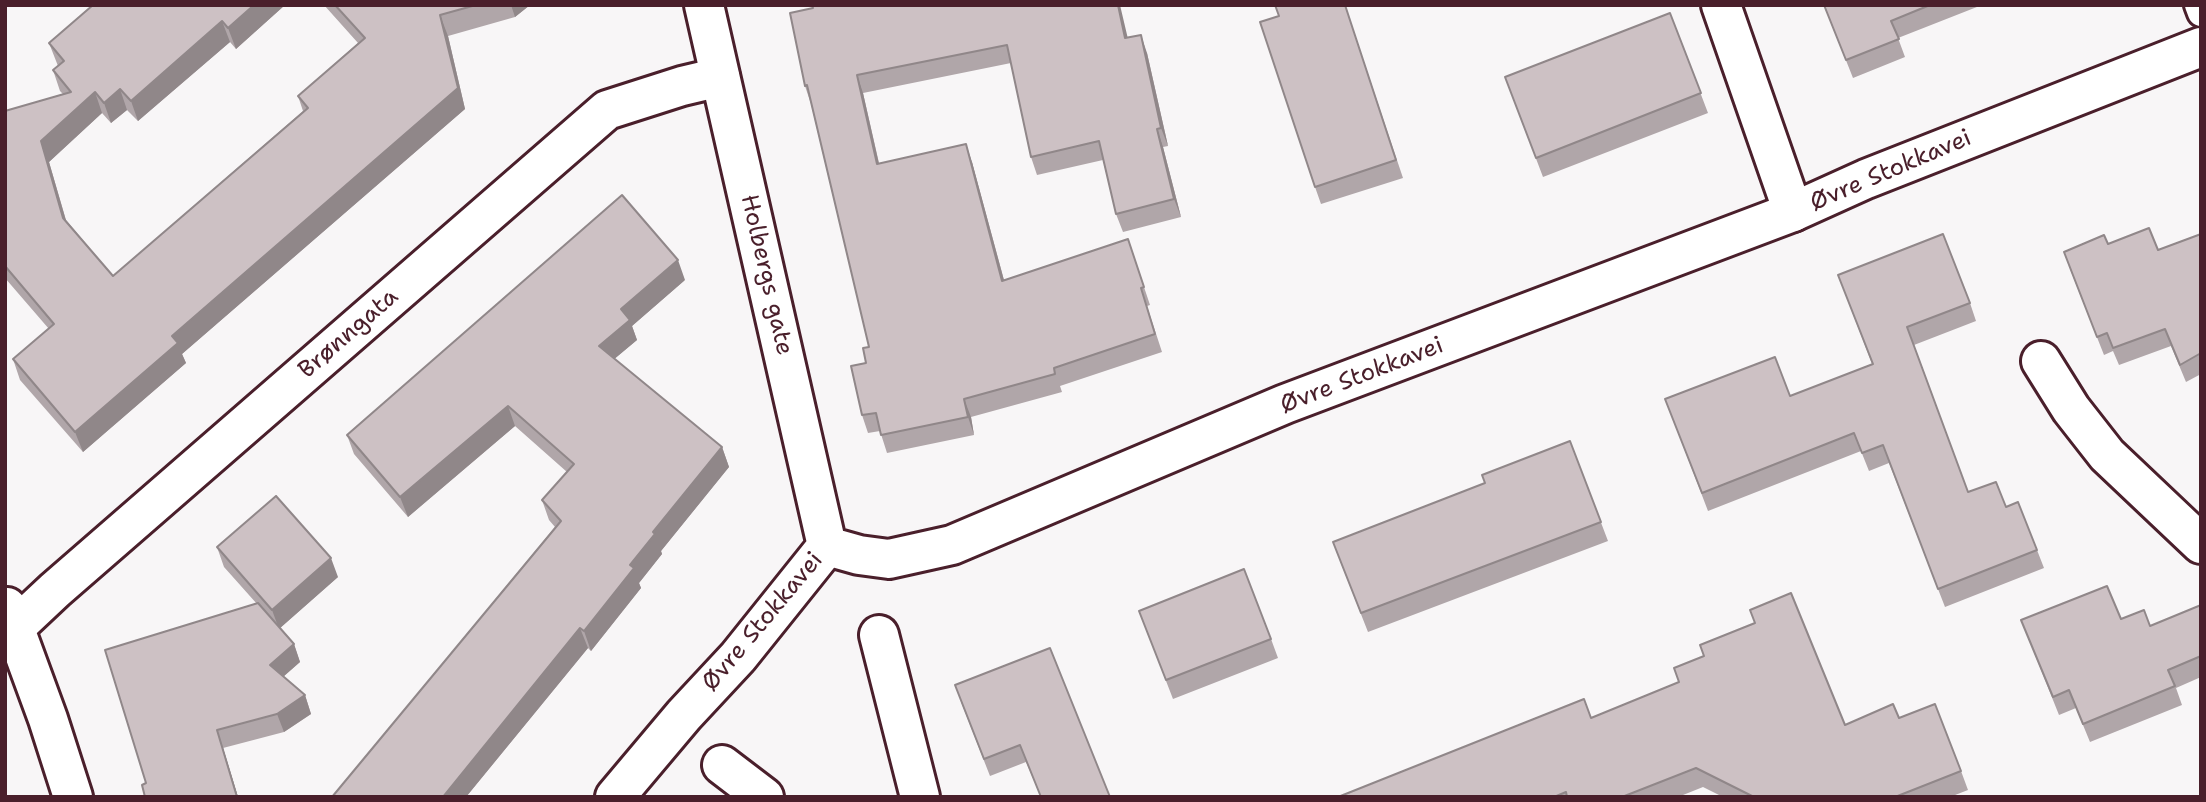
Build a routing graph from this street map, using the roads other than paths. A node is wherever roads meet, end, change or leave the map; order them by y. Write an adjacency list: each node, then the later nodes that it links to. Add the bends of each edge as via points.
1 (704, 5): 6 (main road, Holbergs gate)
2 (1721, 5): 7 (main road)
3 (2198, 5): 4 (lane)
4 (2201, 13)
5 (2201, 47): 7 (main road, Øvre Stokkavei, via 1866,178)
6 (720, 77): 10 (main road, Holbergs gate); 11 (main road, Brønngata, via 607,110 55,590)
7 (1793, 212): 10 (main road, Øvre Stokkavei, via 1285,404 952,545 889,559)
8 (2041, 361): 9 (main road, via 2071,410 2107,455)
9 (2201, 544)
10 (827, 546): 15 (main road, Øvre Stokkavei, via 738,657)
11 (8, 623): 14 (main road, via 48,719)
12 (879, 635): 17 (main road)
13 (722, 765): 16 (main road)
14 (73, 797)
15 (615, 797)
16 (764, 797)
17 (920, 797)

